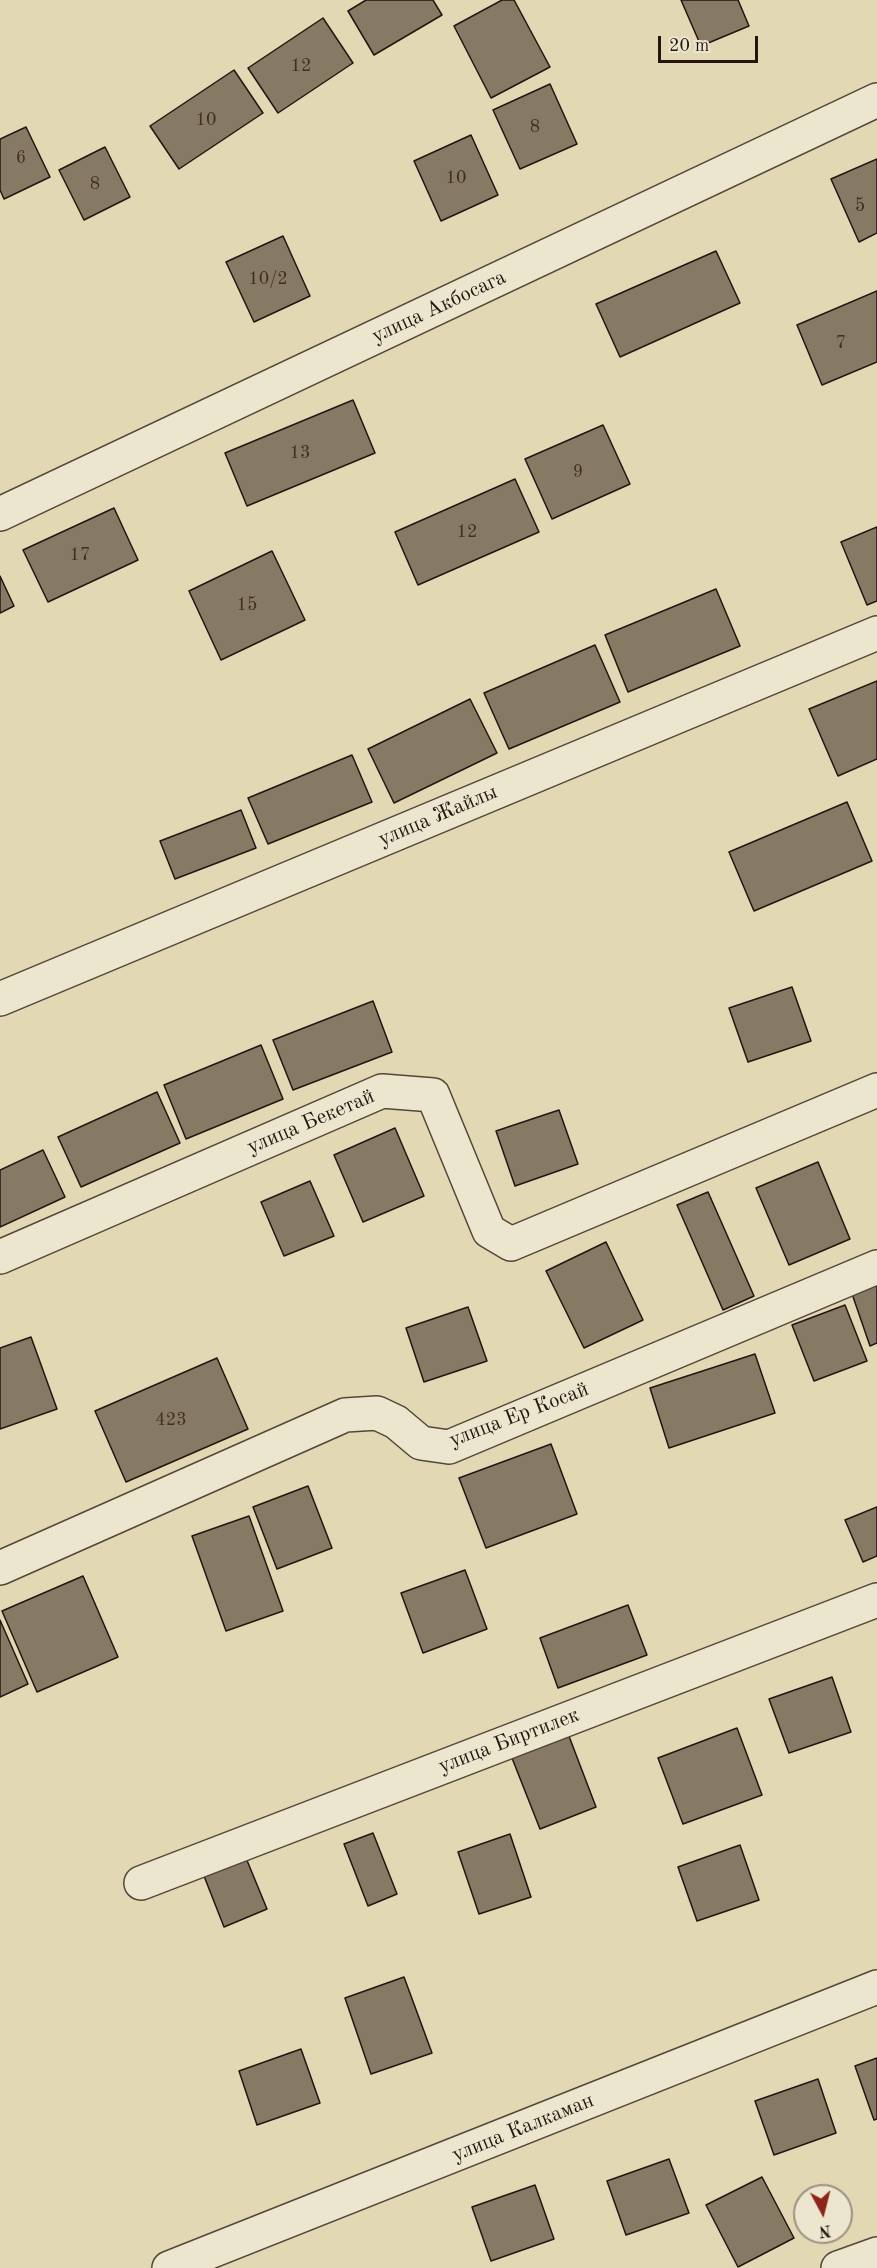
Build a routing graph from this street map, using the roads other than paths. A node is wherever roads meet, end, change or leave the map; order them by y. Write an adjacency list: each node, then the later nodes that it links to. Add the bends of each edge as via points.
1 (877, 100): 2 (street, улица Акбосага)
2 (0, 514)
3 (877, 633): 4 (street, улица Жайлы)
4 (0, 999)
5 (877, 1090): 6 (street, улица Бекетай, via 511,1244 489,1231 433,1095 381,1091)
6 (0, 1257)
7 (877, 1267): 8 (street, улица Ер Косай, via 449,1447 421,1443 396,1422 377,1413 345,1415)
8 (0, 1569)
9 (877, 1600): 10 (street, улица Биртилек)
10 (141, 1883)
11 (877, 1988): 13 (street, улица Калкаман)
12 (877, 2254): 14 (street)
13 (169, 2268)
14 (838, 2268)

